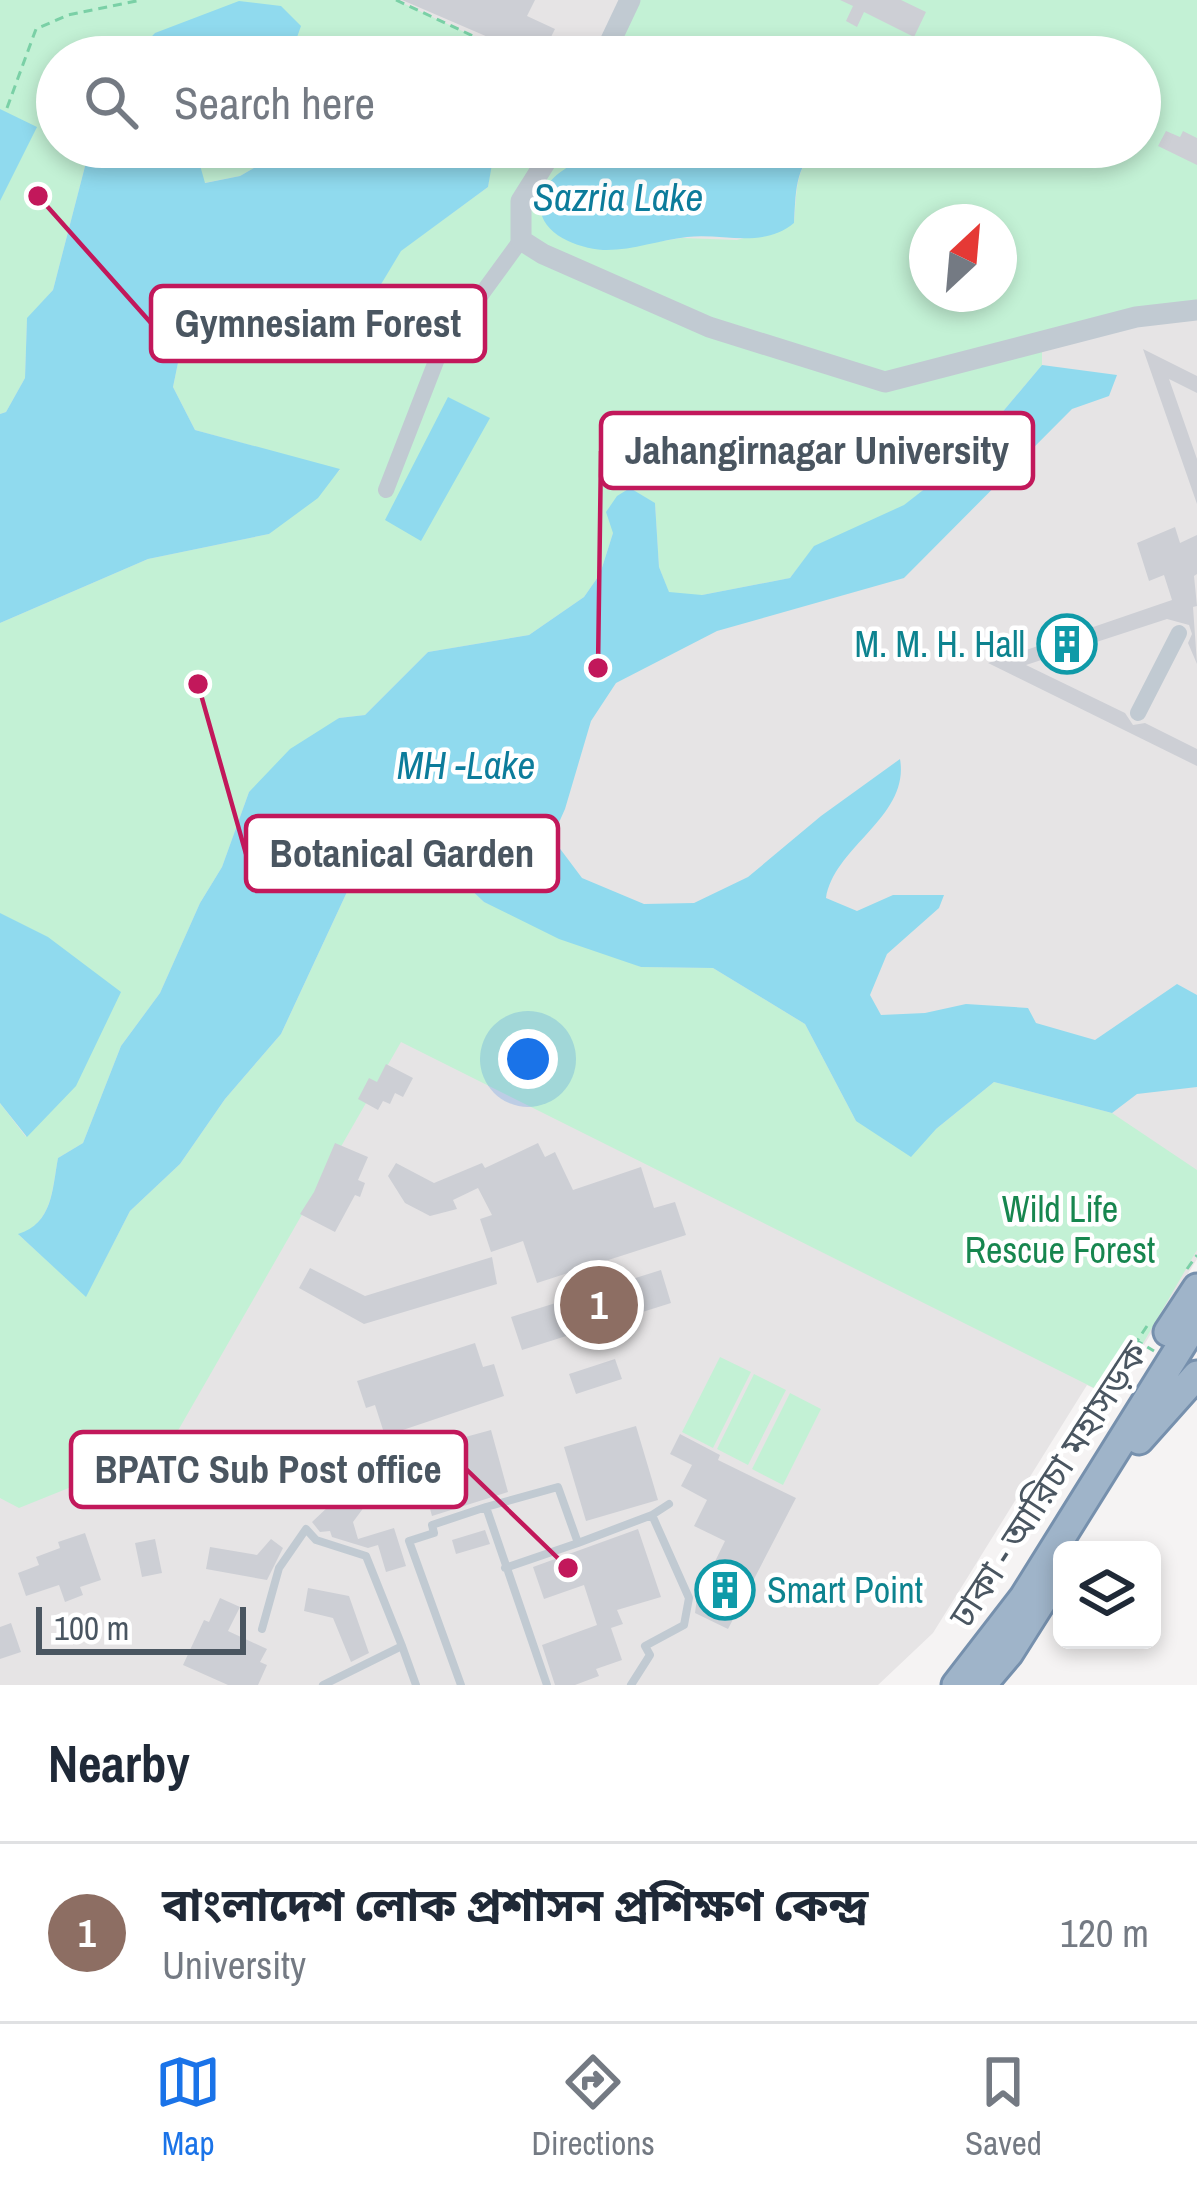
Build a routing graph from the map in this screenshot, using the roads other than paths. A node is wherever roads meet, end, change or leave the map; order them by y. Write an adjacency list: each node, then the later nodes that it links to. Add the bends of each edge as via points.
1 (631, 0): 2 (street)
2 (613, 36)
3 (542, 168): 4 (street, via 521,201)
4 (521, 240): 5 (street, via 709,327 885,382 1136,317); 6 (street, via 440,351)
5 (1197, 310)
6 (386, 490)
7 (1178, 633): 8 (street)
8 (1138, 713)
9 (1197, 1288): 20 (highway, via 1083,1465)
10 (1197, 1320): 20 (highway, ঢাকা - আরিচা মহাসড়ক)
11 (1197, 1349): 13 (highway, ঢাকা - আরিচা মহাসড়ক)
12 (1197, 1375): 13 (highway)
13 (1139, 1440): 17 (highway, ঢাকা - আরিচা মহাসড়ক)
14 (669, 1504): 16 (lane)
15 (486, 1507): 18 (lane, via 558,1487); 19 (lane); 25 (lane, via 409,1541)
16 (652, 1515): 18 (lane); 27 (lane, via 689,1598 684,1625 645,1646 650,1655)
17 (1078, 1541)
18 (578, 1543): 19 (lane)
19 (505, 1568): 26 (lane)
20 (1050, 1570): 28 (highway, ঢাকা - আরিচা মহাসড়ক); 29 (highway, ঢাকা - আরিচা মহাসড়ক, via 1009,1653)
21 (262, 1628): 22 (lane, via 279,1568 306,1528 316,1540 365,1556)
22 (402, 1646): 23 (lane); 24 (lane)
23 (323, 1685)
24 (416, 1685)
25 (461, 1685)
26 (547, 1685)
27 (631, 1685)
28 (956, 1685)
29 (983, 1685)

